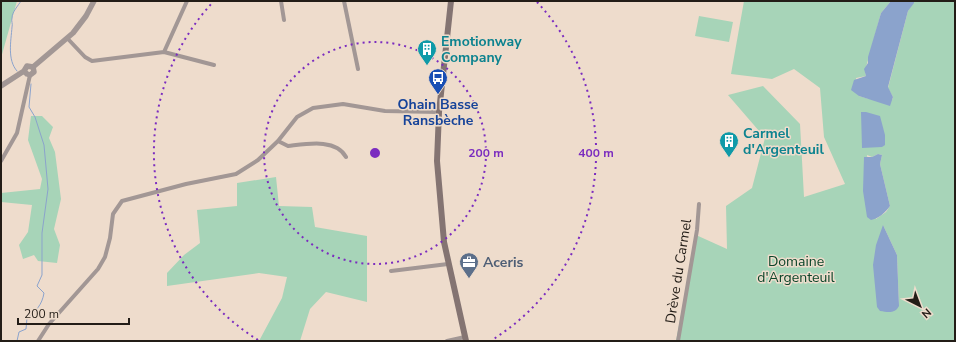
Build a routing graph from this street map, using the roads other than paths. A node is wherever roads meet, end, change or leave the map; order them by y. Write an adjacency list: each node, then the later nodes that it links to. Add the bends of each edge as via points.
1 (94, 1): 7 (street)
2 (187, 1): 8 (street)
3 (281, 1): 6 (street)
4 (344, 1): 11 (street)
5 (451, 1): 15 (main road)
6 (284, 20)
7 (68, 39): 8 (street, via 92,61); 10 (street)
8 (164, 52): 9 (street)
9 (214, 65)
10 (33, 67): 12 (street, via 27,66); 13 (street, via 34,72)
11 (358, 69)
12 (24, 71): 13 (street); 14 (street)
13 (30, 75): 18 (street, via 17,133)
14 (1, 86)
15 (439, 112): 16 (street, via 385,111 331,104 302,113); 20 (main road, via 437,168)
16 (278, 141): 17 (street, via 288,146 301,143 335,146 343,150); 23 (street, via 254,163 236,174 122,201 113,214 107,253 103,260 49,324)
17 (346, 157)
18 (1, 161)
19 (699, 204): 25 (street, Drève du Carmel)
20 (448, 264): 21 (street); 22 (main road)
21 (391, 271)
22 (466, 339): 24 (street)
23 (38, 341)
24 (447, 341)
25 (678, 341)

